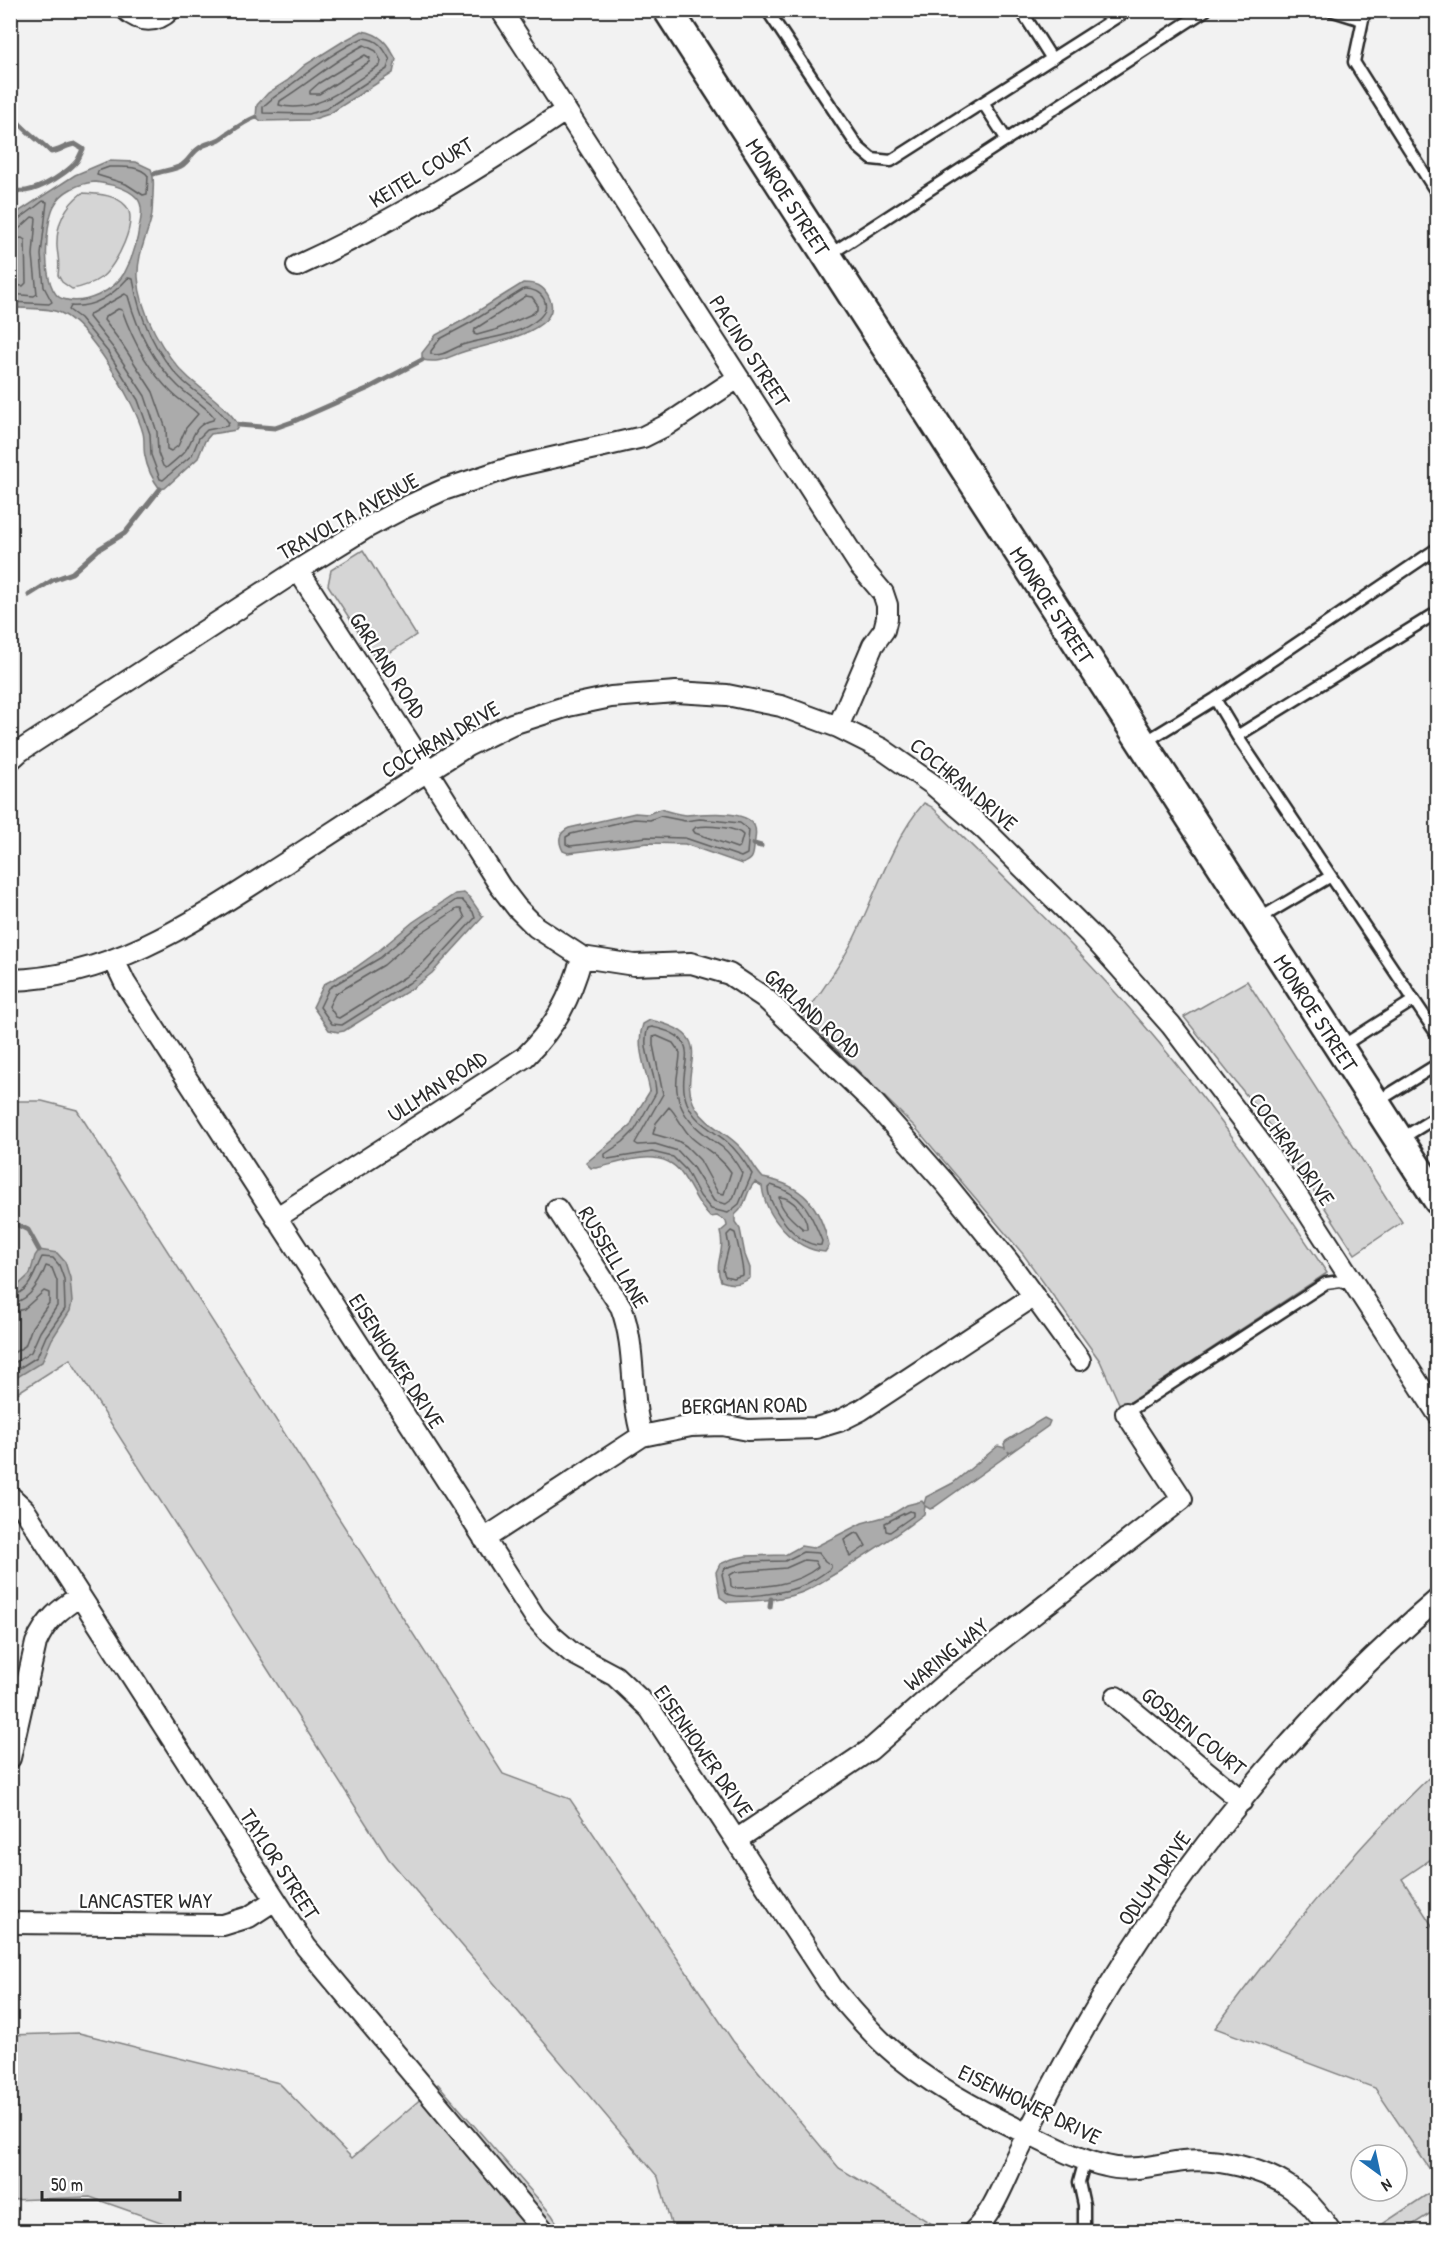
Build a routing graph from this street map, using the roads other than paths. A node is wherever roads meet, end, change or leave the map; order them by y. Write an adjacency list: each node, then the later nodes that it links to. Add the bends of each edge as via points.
1 (170, 10): 9 (street, via 153,20)
2 (501, 10): 13 (street, PACINO STREET)
3 (767, 10): 12 (lane, via 858,147 872,159 891,161)
4 (1021, 10): 11 (lane)
5 (1128, 10): 11 (lane)
6 (1206, 10): 14 (lane)
7 (1330, 10): 10 (lane)
8 (674, 13): 16 (main road, MONROE STREET)
9 (133, 15)
10 (1364, 15): 15 (lane, via 1354,62)
11 (1052, 59): 12 (lane)
12 (983, 103): 14 (lane)
13 (565, 111): 17 (street, KEITEL COURT, via 420,203); 18 (street, PACINO STREET)
14 (1007, 140): 16 (lane)
15 (1437, 195)
16 (827, 256): 25 (main road, MONROE STREET)
17 (297, 266)
18 (738, 378): 20 (street, TRAVOLTA AVENUE, via 643,437 512,467 443,490 366,528); 23 (street, PACINO STREET, via 860,566 883,593 887,605 884,630 873,645)
19 (1437, 548): 22 (lane)
20 (298, 570): 26 (street, TRAVOLTA AVENUE); 27 (street, GARLAND ROAD)
21 (1437, 612): 24 (lane)
22 (1215, 699): 24 (lane); 25 (lane)
23 (838, 727): 27 (street, COCHRAN DRIVE, via 781,706 727,695 676,692 611,697 512,724); 43 (street, COCHRAN DRIVE, via 882,749 932,784 1090,934 1171,1025 1253,1132)
24 (1237, 736): 28 (lane)
25 (1142, 744): 29 (main road, MONROE STREET)
26 (10, 760)
27 (427, 771): 30 (street, GARLAND ROAD, via 517,908 536,927); 31 (street, COCHRAN DRIVE, via 209,912)
28 (1330, 876): 29 (lane); 33 (lane)
29 (1256, 920): 35 (main road, MONROE STREET)
30 (582, 957): 42 (street, ULLMAN ROAD, via 568,1000 554,1024 525,1057); 44 (street, GARLAND ROAD, via 634,965 700,965 729,974 765,998 882,1112 945,1183)
31 (114, 960): 32 (street, COCHRAN DRIVE, via 51,976); 42 (street, EISENHOWER DRIVE)
32 (10, 980)
33 (1414, 1000): 34 (lane); 35 (lane)
34 (1437, 1036)
35 (1339, 1048): 37 (main road, MONROE STREET)
36 (1437, 1064): 37 (lane)
37 (1375, 1103): 39 (main road, MONROE STREET)
38 (1437, 1116): 39 (lane)
39 (1399, 1140): 40 (main road, MONROE STREET)
40 (1437, 1200)
41 (558, 1209): 48 (street, RUSSELL LANE, via 628,1324 634,1402)
42 (276, 1218): 50 (street, EISENHOWER DRIVE)
43 (1354, 1286): 46 (lane, via 1341,1281 1326,1283); 47 (street, COCHRAN DRIVE)
44 (1034, 1296): 45 (street, GARLAND ROAD); 48 (street, BERGMAN ROAD, via 839,1421 816,1428 780,1431 691,1426)
45 (1080, 1360)
46 (1126, 1413): 56 (street, WARING WAY, via 1182,1499 955,1676 870,1750)
47 (1437, 1414)
48 (642, 1436): 50 (street, BERGMAN ROAD)
49 (10, 1496): 51 (street, TAYLOR STREET, via 24,1509)
50 (484, 1539): 56 (street, EISENHOWER DRIVE, via 551,1635 572,1653 615,1677 650,1709)
51 (80, 1596): 54 (street, via 57,1611 36,1643); 57 (street, TAYLOR STREET)
52 (1437, 1599): 55 (street, ODLUM DRIVE, via 1333,1696)
53 (1116, 1698): 55 (street, GOSDEN COURT)
54 (10, 1758)
55 (1242, 1801): 59 (street, ODLUM DRIVE, via 1124,1962)
56 (735, 1840): 59 (street, EISENHOWER DRIVE, via 832,1987 878,2037 940,2087)
57 (275, 1900): 58 (street, LANCASTER WAY, via 249,1917 223,1925); 61 (street, TAYLOR STREET, via 320,1966)
58 (10, 1923)
59 (1028, 2134): 60 (street, EISENHOWER DRIVE); 62 (street, ODLUM DRIVE, via 995,2202)
60 (1084, 2160): 63 (lane, via 1079,2182); 64 (street, EISENHOWER DRIVE, via 1131,2169 1197,2160 1230,2164 1290,2188 1319,2213)
61 (545, 2232)
62 (973, 2232)
63 (1084, 2232)
64 (1331, 2232)

